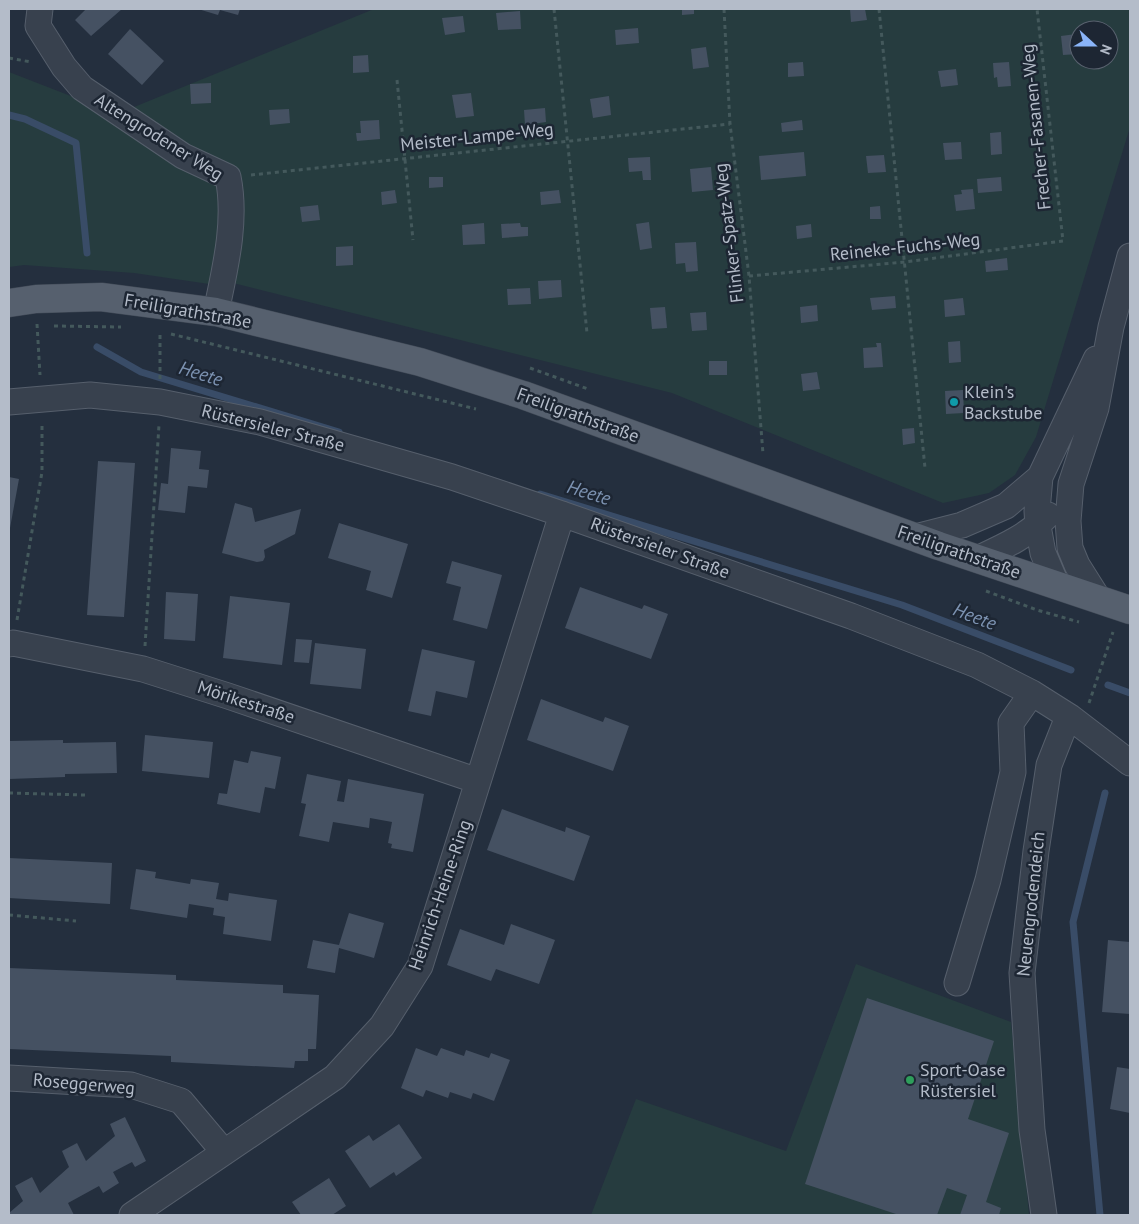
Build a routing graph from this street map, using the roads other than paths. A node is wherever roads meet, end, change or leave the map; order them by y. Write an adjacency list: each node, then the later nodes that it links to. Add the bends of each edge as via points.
1 (40, 9): 4 (street, Altengrodener Weg, via 38,26 64,67 82,88 183,156 228,177 228,252)
2 (1130, 256): 5 (street)
3 (9, 303): 4 (main road, Freiligrathstraße, via 101,296)
4 (216, 312): 11 (main road, Freiligrathstraße, via 420,362 513,392)
5 (1112, 327): 7 (street); 8 (street, via 1096,408)
6 (9, 402): 9 (street, Rüstersieler Straße, via 90,395 160,402 260,422 452,477)
7 (1040, 477): 10 (street); 11 (street, via 1006,506 962,525)
8 (1071, 484): 10 (street); 14 (street, via 1070,548)
9 (562, 514): 17 (street, Rüstersieler Straße, via 851,616 978,665); 20 (street, Heinrich-Heine-Ring)
10 (1038, 526): 12 (street, via 1013,543); 13 (street, via 1043,553)
11 (915, 538): 12 (main road, Freiligrathstraße)
12 (977, 559): 13 (main road, Freiligrathstraße)
13 (1057, 586): 14 (main road, Freiligrathstraße)
14 (1099, 600): 15 (main road, Freiligrathstraße)
15 (1130, 610)
16 (11, 643): 20 (street, Mörikestraße, via 144,669)
17 (1032, 694): 18 (street, Rüstersieler Straße); 21 (street, via 1011,723 1013,772 988,880)
18 (1076, 721): 19 (street, Rüstersieler Straße); 25 (street, Neuengrodendeich, via 1064,727 1049,765 1022,973 1032,1130)
19 (1130, 763)
20 (478, 781): 23 (street, Heinrich-Heine-Ring, via 420,966 382,1026 334,1077)
21 (957, 983)
22 (9, 1078): 23 (street, Roseggerweg, via 131,1085 182,1101)
23 (224, 1152): 24 (street, Heinrich-Heine-Ring)
24 (132, 1215)
25 (1044, 1215)

